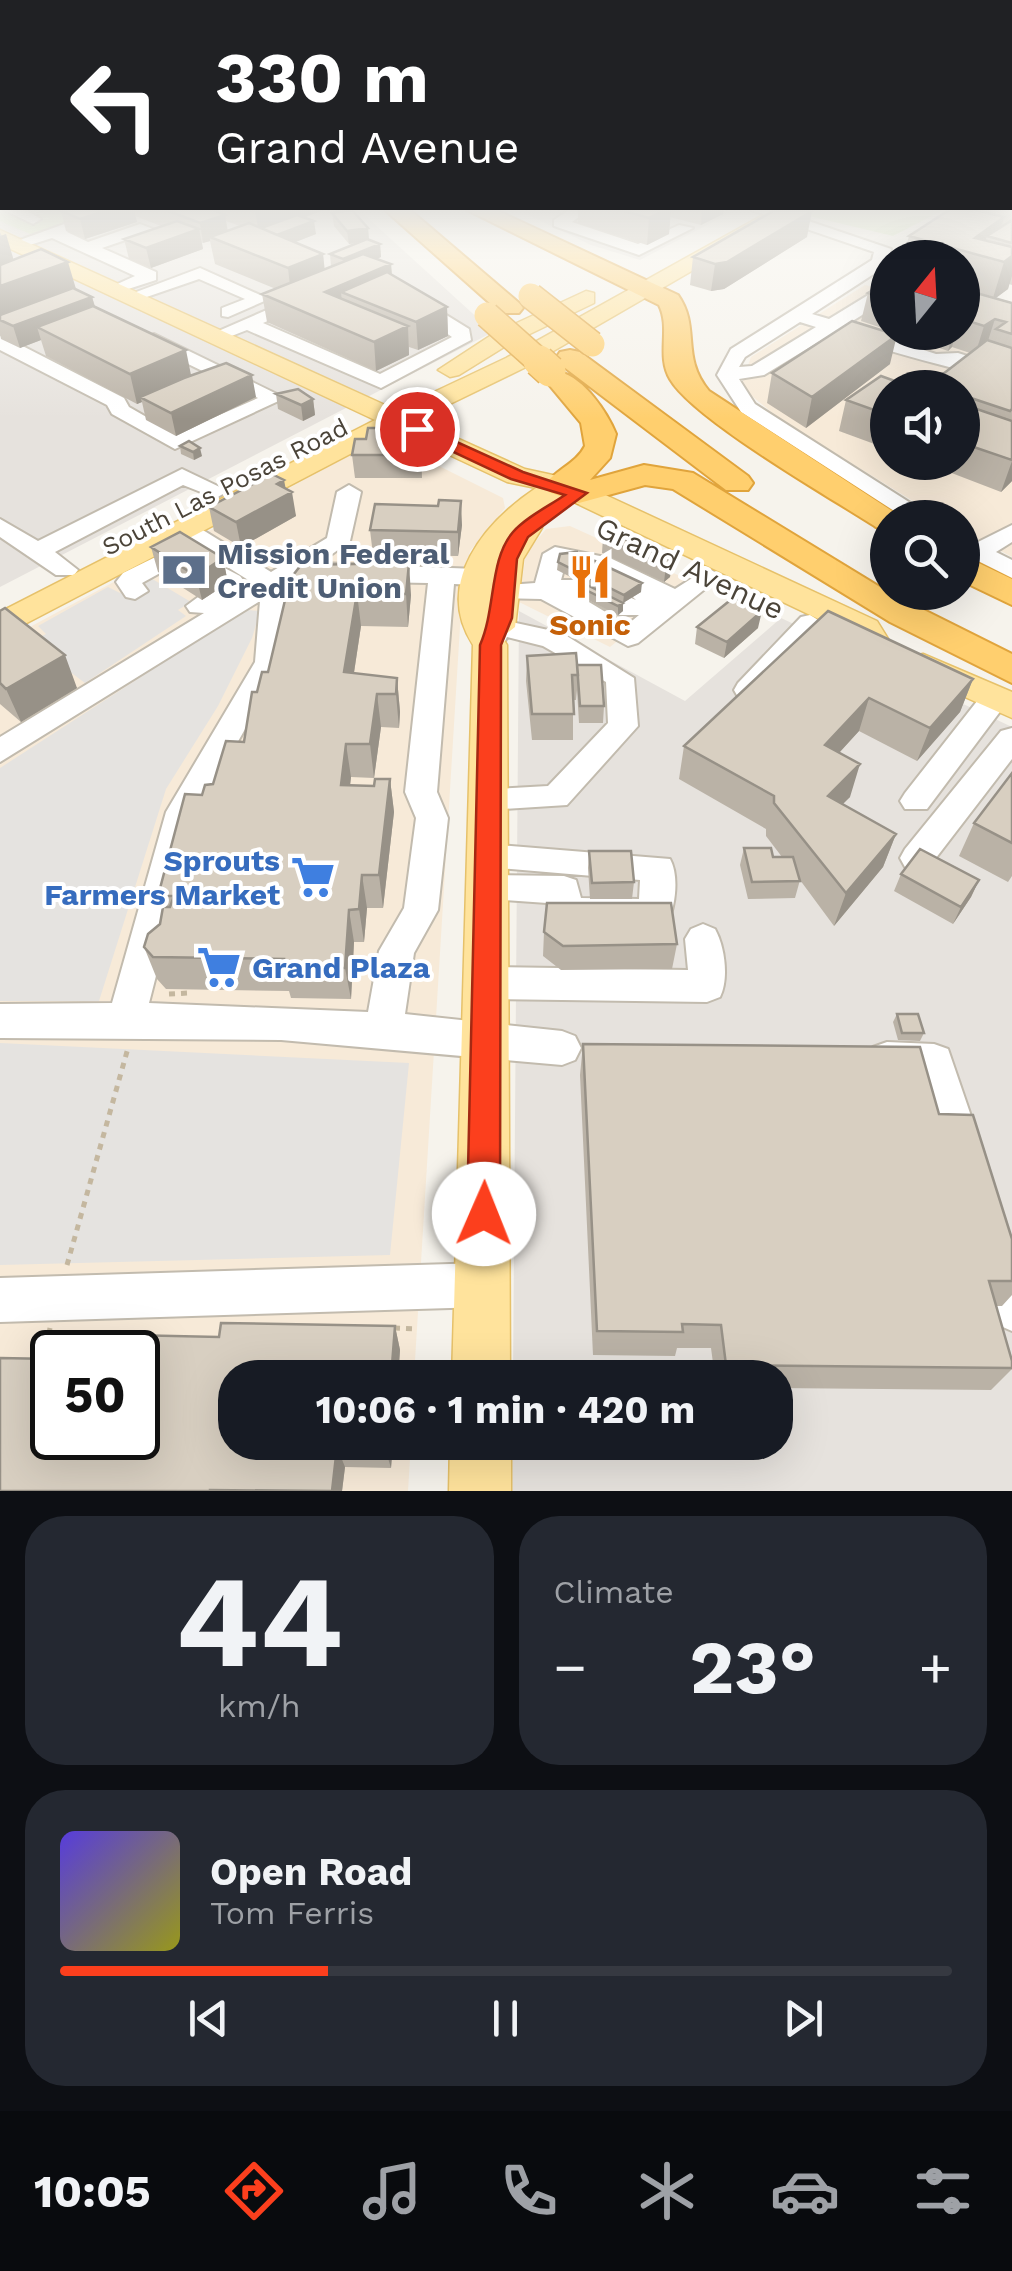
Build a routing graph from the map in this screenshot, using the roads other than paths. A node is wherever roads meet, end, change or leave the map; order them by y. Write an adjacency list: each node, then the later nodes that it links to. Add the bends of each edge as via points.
1 (95, 280): 15 (main road, Grand Avenue)
2 (143, 280): 15 (street)
3 (170, 280): 15 (street)
4 (215, 280): 24 (street, via 260,299)
5 (449, 280): 19 (highway)
6 (471, 280): 19 (highway)
7 (481, 280): 19 (highway)
8 (511, 280): 19 (highway)
9 (627, 280): 13 (highway)
10 (641, 280): 13 (main road)
11 (644, 280): 13 (main road)
12 (854, 280): 20 (street)
13 (636, 284): 19 (main road, South Las Posas Road); 35 (main road, South Las Posas Road, via 515,363); 41 (highway, via 676,307 674,362 699,397)
14 (400, 290): 21 (street, via 462,333 381,382)
15 (119, 291): 17 (street); 24 (main road, Grand Avenue)
16 (313, 295): 21 (street)
17 (87, 298)
18 (870, 301): 22 (street)
19 (508, 314): 27 (highway, bridge); 27 (highway, bridge); 35 (main road, South Las Posas Road, via 474,358)
20 (798, 315): 22 (street); 31 (street, via 738,353)
21 (248, 323): 24 (street)
22 (833, 326): 28 (street, via 935,360); 31 (street, via 756,370)
23 (134, 331): 30 (street)
24 (206, 331): 26 (main road, Grand Avenue)
25 (0, 342): 36 (street, via 39,354)
26 (258, 355): 30 (street); 35 (main road, Grand Avenue)
27 (570, 358): 39 (highway, via 603,436 593,464); 44 (highway); 48 (highway, via 704,461)
28 (969, 362): 29 (street); 32 (street)
29 (957, 370)
30 (222, 372): 33 (street); 36 (street, via 275,398 175,442)
31 (727, 375): 40 (street, via 748,408)
32 (1012, 376)
33 (190, 386)
34 (159, 401): 36 (street)
35 (386, 414): 37 (main road, South Las Posas Road); 39 (main road, Grand Avenue); 43 (main road, South Las Posas Road)
36 (128, 415)
37 (216, 491): 46 (street, via 182,476); 51 (main road, South Las Posas Road)
38 (348, 492): 49 (street, via 338,541)
39 (558, 496): 58 (main road, via 521,534); 59 (main road, Grand Avenue); 65 (main road, Grand Avenue); 72 (highway, via 644,475 682,480 903,614)
40 (894, 500)
41 (870, 508)
42 (0, 526): 46 (street)
43 (184, 529): 57 (street); 68 (main road, South Las Posas Road)
44 (870, 531)
45 (1012, 532): 47 (street)
46 (37, 551): 51 (street)
47 (980, 552)
48 (870, 563)
49 (302, 564): 56 (street, via 322,573); 57 (street)
50 (980, 564): 52 (street)
51 (66, 570): 63 (main road, South Las Posas Road)
52 (1012, 570)
53 (980, 571): 62 (highway)
54 (623, 575): 59 (street); 61 (street, via 577,554 555,554); 61 (street, via 652,595 647,606 629,608 577,585)
55 (980, 575): 64 (highway)
56 (442, 576): 58 (street); 83 (street, via 421,792 432,818 422,910 397,951)
57 (270, 583): 75 (street); 81 (street, via 269,662 182,812)
58 (490, 585): 61 (street); 69 (main road, via 474,621)
59 (690, 588): 61 (street, via 628,636); 65 (main road, Grand Avenue); 70 (street, via 700,597)
60 (135, 590): 67 (street, via 132,578 180,552 231,580 224,592)
61 (546, 591)
62 (1012, 594)
63 (0, 604)
64 (1012, 607)
65 (806, 610): 72 (main road, Grand Avenue, via 852,642 873,642); 73 (street)
66 (956, 610): 71 (highway)
67 (179, 618)
68 (0, 626)
69 (494, 636): 76 (main road); 76 (street, via 552,640 620,678 623,726 556,798)
70 (657, 637)
71 (1012, 640)
72 (1006, 691): 77 (street)
73 (735, 703)
74 (1012, 738): 78 (street)
75 (0, 751)
76 (488, 798): 80 (main road)
77 (916, 801)
78 (917, 858)
79 (703, 939): 80 (street, via 707,986)
80 (486, 984): 84 (main road)
81 (136, 1018): 82 (street); 83 (street)
82 (0, 1021)
83 (382, 1032): 84 (street)
84 (486, 1038): 85 (street); 87 (main road)
85 (562, 1048)
86 (844, 1057): 89 (street, via 934,1061)
87 (483, 1285): 88 (street); 90 (main road)
88 (0, 1300)
89 (1012, 1308)
90 (482, 1360)
91 (480, 1460): 92 (main road)
92 (480, 1491)

